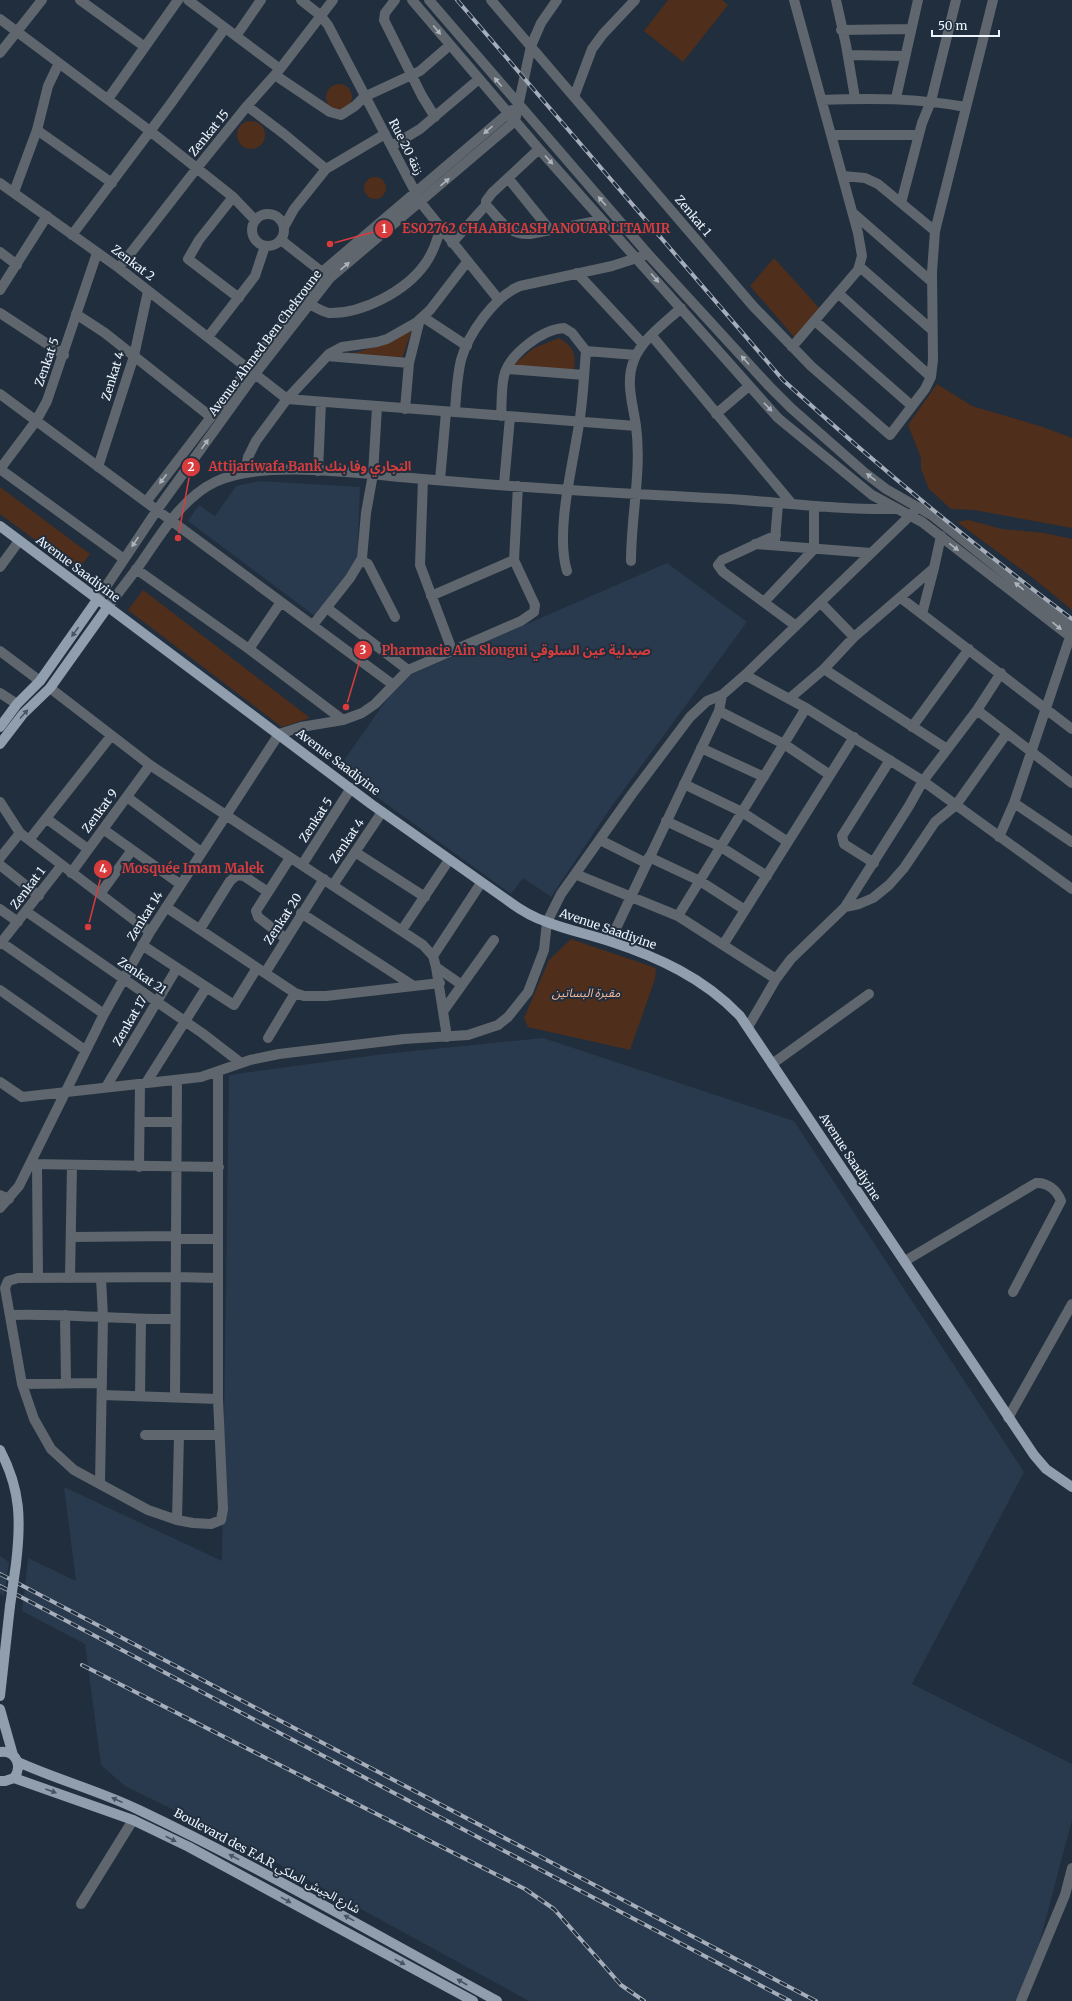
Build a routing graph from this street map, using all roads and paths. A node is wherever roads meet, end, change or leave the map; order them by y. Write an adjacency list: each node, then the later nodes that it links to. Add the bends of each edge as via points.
1 (42, 0): 24 (street)
2 (80, 0): 28 (street)
3 (178, 0): 28 (street)
4 (188, 0): 21 (street)
5 (261, 0): 25 (street)
6 (301, 0): 19 (street, Rue 20 زنقة)
7 (332, 0): 19 (street, Zenkat 15)
8 (395, 0): 34 (street, via 385,13 384,20)
9 (412, 0): 26 (street, one-way to 26)
10 (429, 0): 43 (street, one-way to 10)
11 (490, 0): 27 (street, Zenkat 1)
12 (557, 0): 27 (street, via 541,23)
13 (635, 0): 37 (street, via 592,49)
14 (794, 0): 41 (street)
15 (836, 0): 23 (street)
16 (918, 0): 22 (street)
17 (956, 0): 42 (street)
18 (993, 0): 45 (street)
19 (320, 15): 33 (street, Zenkat 15); 36 (street, Rue 20 زنقة, via 328,25)
20 (0, 19): 24 (street)
21 (225, 28): 25 (street); 50 (street)
22 (911, 29): 23 (street); 31 (street)
23 (841, 30): 30 (street)
24 (16, 31): 29 (street); 32 (street)
25 (236, 36): 33 (street)
26 (450, 45): 34 (street); 35 (street)
27 (531, 46): 37 (street, Zenkat 1); 43 (street)
28 (145, 47): 40 (street)
29 (0, 53)
30 (848, 55): 31 (street); 38 (street)
31 (905, 56): 39 (street)
32 (59, 64): 40 (street); 49 (street, via 48,86)
33 (278, 72): 36 (street, via 336,114 346,113); 44 (street, Zenkat 15)
34 (412, 75): 36 (street); 47 (street)
35 (479, 79): 46 (street); 47 (street)
36 (364, 97): 51 (street, Rue 20 زنقة)
37 (574, 97): 107 (street, Zenkat 1, via 753,306)
38 (855, 98): 39 (street); 41 (street)
39 (896, 98): 42 (street)
40 (108, 99): 50 (street)
41 (822, 100): 52 (street)
42 (931, 101): 45 (street); 53 (street)
43 (518, 105): 46 (street, Avenue Ahmed Ben Chekroune); 48 (street); 82 (street, one-way to 43)
44 (247, 106): 56 (street, Zenkat 15); 57 (street)
45 (966, 107): 75 (street)
46 (508, 113): 48 (street); 63 (street, Avenue Ahmed Ben Chekroune, one-way to 63)
47 (435, 117): 54 (street)
48 (515, 122): 55 (street); 65 (street, Avenue Ahmed Ben Chekroune, one-way to 48)
49 (37, 130): 61 (street); 62 (street)
50 (150, 131): 56 (street); 61 (street)
51 (386, 134): 54 (street, Rue 20 زنقة); 57 (street)
52 (831, 135): 53 (street); 58 (street)
53 (918, 135): 66 (street)
54 (392, 146): 63 (street, Rue 20 زنقة)
55 (539, 149): 59 (street); 71 (street, one-way to 71)
56 (197, 168): 64 (street); 87 (street, Zenkat 15)
57 (326, 169): 72 (street, via 294,209)
58 (843, 176): 66 (street, via 855,176 871,181); 68 (street)
59 (508, 178): 67 (street, via 492,193); 74 (street)
60 (0, 182): 62 (street, Zenkat 2)
61 (112, 183): 76 (street)
62 (14, 192): 69 (street, Zenkat 2)
63 (415, 193): 65 (street, Rue 20 زنقة); 89 (street, Avenue Ahmed Ben Chekroune)
64 (233, 197): 70 (street); 94 (street, via 199,240 188,259)
65 (420, 203): 73 (street, Rue 20 زنقة); 89 (street, Avenue Ahmed Ben Chekroune, one-way to 65)
66 (901, 203): 75 (street)
67 (486, 205): 74 (street, via 515,234); 78 (street)
68 (853, 213): 86 (street, via 862,252); 90 (street)
69 (46, 216): 76 (street, Zenkat 2); 85 (street)
70 (256, 220): 72 (street, via 263,215 272,214 280,219); 79 (street, via 252,227 253,235)
71 (602, 220): 74 (street); 83 (street)
72 (284, 227): 77 (street)
73 (440, 227): 78 (street, Rue 20 زنقة); 96 (street, via 425,265 391,294 366,306 327,313)
74 (550, 230)
75 (935, 231): 90 (street)
76 (72, 235): 81 (street, Zenkat 2)
77 (281, 240): 79 (street); 89 (street)
78 (452, 243): 84 (street, Rue 20 زنقة)
79 (265, 246): 94 (street, via 255,276)
80 (0, 252): 85 (street)
81 (97, 253): 87 (street, Zenkat 2); 99 (street, Zenkat 5)
82 (648, 254): 83 (street); 147 (street, one-way to 82, via 866,473 791,408)
83 (638, 259): 88 (street); 97 (street, one-way to 97)
84 (467, 262): 95 (street, Rue 20 زنقة); 100 (street)
85 (16, 265): 91 (street)
86 (860, 267): 93 (street); 102 (street)
87 (119, 268): 92 (street, Zenkat 2)
88 (577, 273): 95 (street, via 520,286); 105 (street)
89 (326, 275): 96 (street, Avenue Ahmed Ben Chekroune); 115 (street, Avenue Ahmed Ben Chekroune)
90 (932, 282): 102 (street)
91 (0, 290)
92 (148, 291): 104 (street, Zenkat 2); 111 (street, Zenkat 4)
93 (838, 293): 101 (street); 117 (street)
94 (239, 298): 104 (street)
95 (499, 300): 106 (street)
96 (309, 304): 115 (street, Avenue Ahmed Ben Chekroune)
97 (681, 308): 103 (street); 118 (street)
98 (0, 313): 109 (street)
99 (76, 314): 109 (street, Zenkat 5); 111 (street)
100 (422, 318): 106 (street); 112 (street, via 387,339 342,347); 113 (street)
101 (815, 321): 107 (street); 122 (street)
102 (932, 330): 117 (street)
103 (652, 336): 105 (street); 126 (street)
104 (208, 337): 115 (street, Zenkat 2)
105 (643, 344): 110 (street)
106 (467, 346): 125 (street, via 459,369)
107 (792, 347): 122 (street, Zenkat 1, via 890,435)
108 (586, 351): 110 (street); 114 (street, via 568,329 555,329 529,344); 116 (street)
109 (64, 355): 129 (street, Zenkat 5, via 47,401)
110 (636, 355): 131 (street, via 631,368 630,389)
111 (134, 356): 127 (street); 132 (street, Zenkat 4)
112 (327, 356): 113 (street); 120 (street)
113 (409, 363): 124 (street)
114 (507, 369): 116 (street); 128 (street, via 504,378)
115 (252, 371): 120 (street, Zenkat 2); 127 (street, Avenue Ahmed Ben Chekroune); 149 (street, Avenue Ahmed Ben Chekroune, one-way to 115)
116 (584, 375): 130 (street)
117 (931, 377): 122 (street)
118 (749, 386): 126 (street); 148 (street, one-way to 148, via 778,418 851,479 872,495)
119 (0, 394): 129 (street)
120 (287, 399): 121 (street); 135 (street, via 253,446 246,462)
121 (321, 402): 123 (street); 134 (street)
122 (912, 406)
123 (377, 407): 124 (street); 136 (street)
124 (405, 409): 125 (street)
125 (450, 412): 128 (street); 138 (street)
126 (716, 414): 145 (street)
127 (211, 417): 143 (street, Avenue Ahmed Ben Chekroune, one-way to 143)
128 (506, 417): 130 (street); 139 (street)
129 (36, 421): 132 (street); 133 (street, Zenkat 5)
130 (579, 421): 131 (street); 141 (street)
131 (636, 426): 142 (street, via 638,447)
132 (98, 466): 143 (street)
133 (0, 469): 160 (street)
134 (318, 471): 135 (street); 136 (street)
135 (245, 473): 151 (street, via 224,478 202,490)
136 (373, 474): 137 (street); 161 (street)
137 (423, 479): 138 (street); 168 (street, via 419,558)
138 (440, 480): 139 (street)
139 (504, 484): 140 (street)
140 (518, 486): 141 (street); 162 (street)
141 (569, 490): 142 (street); 167 (street, via 562,547)
142 (635, 494): 144 (street); 163 (street)
143 (146, 502): 149 (street)
144 (778, 504): 145 (street); 153 (street)
145 (792, 504): 146 (street)
146 (814, 506): 148 (street); 158 (street)
147 (919, 507): 150 (street); 180 (street, one-way to 147, via 944,525)
148 (899, 509): 150 (street)
149 (157, 510): 151 (street); 160 (street, Avenue Ahmed Ben Chekroune, one-way to 160)
150 (911, 515): 154 (street); 159 (street)
151 (172, 521): 166 (street); 171 (street)
152 (0, 526): 155 (main road, Avenue Saadiyine)
153 (776, 535): 156 (street); 157 (street)
154 (941, 536): 165 (street); 180 (street, one-way to 180)
155 (19, 541): 164 (street); 170 (main road, Avenue Saadiyine)
156 (755, 544): 157 (street); 172 (street, via 718,564 723,572)
157 (775, 546): 158 (street)
158 (814, 549): 159 (street); 172 (street)
159 (871, 554): 173 (street)
160 (124, 559): 170 (street, Avenue Ahmed Ben Chekroune)
161 (362, 560): 175 (street); 177 (street, via 368,564)
162 (514, 560): 168 (street); 184 (street, via 534,605 534,612 521,621)
163 (631, 561)
164 (0, 567)
165 (934, 568): 169 (street); 176 (street)
166 (136, 569): 174 (street); 182 (street)
167 (568, 571)
168 (431, 596): 184 (street)
169 (901, 598): 176 (street); 181 (street)
170 (97, 600): 174 (main road, Avenue Saadiyine); 190 (main road, Avenue Ahmed Ben Chekroune, one-way to 190)
171 (281, 602): 178 (street); 182 (street)
172 (764, 602): 179 (street)
173 (821, 603): 179 (street); 181 (street)
174 (107, 608): 192 (main road); 206 (main road, Avenue Saadiyine)
175 (327, 608): 178 (street); 187 (street)
176 (922, 614): 183 (street)
177 (395, 617)
178 (313, 625): 191 (street)
179 (796, 626): 189 (street)
180 (1071, 633): 198 (street)
181 (854, 637): 186 (street)
182 (248, 649): 201 (street)
183 (969, 649): 188 (street); 203 (street)
184 (452, 650): 187 (street)
185 (0, 651): 190 (street)
186 (824, 669): 195 (street); 203 (street)
187 (408, 670): 191 (street)
188 (1001, 673): 198 (street); 199 (street)
189 (745, 676): 194 (street); 195 (street)
190 (40, 681): 196 (main road, Avenue Ahmed Ben Chekroune)
191 (392, 684): 201 (street, via 367,710)
192 (50, 688): 207 (street); 209 (main road, one-way to 192, via 22,714)
193 (0, 693): 196 (street)
194 (722, 694): 200 (street); 235 (street, via 707,701 690,717)
195 (790, 698): 197 (street)
196 (17, 704): 202 (main road, Avenue Ahmed Ben Chekroune)
197 (806, 708): 208 (street); 210 (street)
198 (1046, 708): 204 (street); 213 (street)
199 (977, 710): 205 (street); 212 (street)
200 (719, 711): 210 (street); 211 (street)
201 (343, 720): 206 (street, via 301,727)
202 (0, 727)
203 (912, 727): 212 (street)
204 (1072, 729)
205 (1007, 733): 213 (street); 225 (street)
206 (279, 734): 221 (main road, Avenue Saadiyine); 228 (street, Zenkat 14)
207 (111, 736): 215 (street); 229 (street)
208 (854, 737): 214 (street); 216 (street)
209 (0, 744)
210 (784, 744): 216 (street); 217 (street)
211 (701, 748): 217 (street); 220 (street)
212 (947, 749): 218 (street)
213 (1031, 751): 219 (street); 224 (street)
214 (890, 760): 218 (street); 247 (street, via 842,836 844,844)
215 (150, 764): 222 (street, Zenkat 9); 228 (street)
216 (830, 774): 236 (street)
217 (764, 777): 227 (street)
218 (923, 781): 225 (street); 247 (street)
219 (1072, 783)
220 (684, 784): 227 (street); 230 (street)
221 (351, 788): 226 (main road, Avenue Saadiyine); 249 (street, Zenkat 5)
222 (127, 797): 231 (street, Zenkat 9); 241 (street)
223 (0, 802): 232 (street)
224 (1014, 804): 233 (street); 237 (street)
225 (956, 805): 233 (street); 266 (street, via 935,822 904,868 889,884 873,898)
226 (382, 812): 242 (street, Zenkat 4); 245 (main road, Avenue Saadiyine)
227 (742, 812): 236 (street); 238 (street)
228 (226, 815): 241 (street, Zenkat 14); 244 (street)
229 (47, 818): 234 (street); 239 (street)
230 (666, 821): 238 (street); 246 (street)
231 (103, 829): 239 (street, Zenkat 9); 240 (street)
232 (20, 833): 234 (street); 243 (street)
233 (999, 837): 259 (street)
234 (29, 840): 250 (street)
235 (600, 840): 246 (street); 252 (street)
236 (788, 842): 253 (street)
237 (1072, 842)
238 (721, 847): 253 (street); 255 (street)
239 (88, 850): 251 (street, Zenkat 9)
240 (132, 850): 257 (street); 261 (street)
241 (201, 852): 257 (street, Zenkat 14)
242 (355, 852): 258 (street, Zenkat 4); 264 (street)
243 (0, 858)
244 (290, 858): 249 (street); 260 (street)
245 (449, 860): 256 (main road, Avenue Saadiyine); 264 (street)
246 (647, 860): 255 (street); 263 (street)
247 (874, 863): 266 (street)
248 (0, 865): 262 (street)
249 (302, 865): 254 (street)
250 (62, 866): 251 (street); 262 (street, Zenkat 1)
251 (71, 873): 261 (street)
252 (575, 874): 263 (street, via 612,891); 273 (street, via 561,894)
253 (767, 876): 268 (street)
254 (324, 879): 258 (street); 270 (street, Zenkat 20)
255 (700, 881): 268 (street); 271 (street)
256 (481, 883): 273 (main road, Avenue Saadiyine, via 524,912); 283 (street)
257 (180, 884): 265 (street, Zenkat 14)
258 (333, 885): 275 (street)
259 (1072, 889)
260 (268, 892): 274 (street, via 244,876 237,876 230,881); 277 (street, via 256,911 258,917)
261 (100, 894): 276 (street)
262 (39, 896): 269 (street, Zenkat 1)
263 (630, 896): 271 (street); 279 (street)
264 (425, 897): 275 (street)
265 (166, 907): 274 (street); 276 (street, Zenkat 14)
266 (845, 907): 288 (street, via 800,949)
267 (0, 909): 272 (street)
268 (745, 910): 282 (street)
269 (27, 912): 272 (street, Zenkat 1); 287 (street, Zenkat 21)
270 (301, 913): 277 (street, Zenkat 20); 290 (street)
271 (678, 916): 282 (street)
272 (18, 922): 280 (street, Zenkat 1)
273 (547, 922): 279 (main road, Avenue Saadiyine); 301 (street, via 544,950 528,992 508,1017 498,1025 468,1035)
274 (200, 929): 286 (street)
275 (402, 930): 283 (street, via 423,945)
276 (150, 932): 281 (street, Zenkat 14)
277 (286, 938): 286 (street, Zenkat 20)
278 (494, 940): 291 (street)
279 (610, 941): 300 (main road, Avenue Saadiyine, via 692,976 725,1000)
280 (1, 943): 298 (street)
281 (142, 945): 285 (street); 287 (street, Zenkat 14)
282 (723, 945): 288 (street)
283 (433, 956): 284 (street)
284 (436, 967): 289 (street); 291 (street)
285 (177, 968): 292 (street); 296 (street, Zenkat 17)
286 (261, 970): 292 (street, Zenkat 20, via 234,1005); 294 (street)
287 (123, 979): 296 (street, Zenkat 21); 298 (street, Zenkat 14)
288 (776, 979): 300 (street)
289 (440, 983): 290 (street); 297 (street)
290 (412, 985): 294 (street, via 326,996 304,996)
291 (462, 985): 297 (street)
292 (206, 988): 299 (street)
293 (0, 990): 303 (street)
294 (295, 993): 302 (street)
295 (869, 994): 305 (street)
296 (156, 1002): 299 (street, Zenkat 21); 310 (street, Zenkat 17)
297 (444, 1010): 301 (street)
298 (104, 1014): 303 (street, Zenkat 14)
299 (186, 1022): 304 (street, Zenkat 21); 309 (street)
300 (748, 1027): 305 (main road, Avenue Saadiyine)
301 (447, 1037): 304 (street, via 322,1048)
302 (268, 1038)
303 (85, 1050): 311 (street, Zenkat 14)
304 (241, 1063): 306 (street)
305 (772, 1064): 324 (main road, Avenue Saadiyine)
306 (218, 1073): 307 (street); 318 (street)
307 (177, 1080): 309 (street); 313 (street)
308 (0, 1082): 311 (street, via 22,1097)
309 (143, 1083): 310 (street); 312 (street)
310 (106, 1087): 311 (street)
311 (63, 1093): 314 (street, Zenkat 14)
312 (140, 1122): 313 (street); 317 (street)
313 (177, 1122): 316 (street)
314 (34, 1165): 315 (street); 319 (street, Zenkat 14, via 19,1186); 326 (street)
315 (72, 1166): 317 (street); 321 (street)
316 (177, 1166): 317 (street); 318 (street); 322 (street)
317 (139, 1167)
318 (219, 1167): 323 (street)
319 (5, 1197): 320 (street, Zenkat 14)
320 (0, 1208)
321 (71, 1236): 322 (street); 327 (street)
322 (176, 1238): 323 (street); 325 (street)
323 (218, 1239): 329 (street)
324 (905, 1261): 330 (street, via 1036,1183 1042,1183 1059,1195 1061,1201); 344 (main road, Avenue Saadiyine)
325 (176, 1277): 328 (street); 329 (street); 336 (street)
326 (38, 1278): 327 (street); 332 (street, via 8,1281 5,1292)
327 (70, 1278): 328 (street)
328 (102, 1278): 334 (street)
329 (217, 1278): 343 (street)
330 (1014, 1292)
331 (1072, 1304): 344 (street)
332 (10, 1315): 333 (street); 339 (street)
333 (65, 1315): 334 (street); 337 (street)
334 (103, 1317): 335 (street); 338 (street)
335 (141, 1319): 336 (street); 341 (street)
336 (175, 1319): 342 (street)
337 (66, 1383): 338 (street); 339 (street)
338 (102, 1383): 340 (street)
339 (22, 1384): 349 (street, via 34,1419 51,1450 65,1464)
340 (102, 1395): 341 (street); 349 (street)
341 (140, 1396): 342 (street)
342 (175, 1397): 343 (street)
343 (218, 1399): 347 (street)
344 (1008, 1418): 350 (main road, Avenue Saadiyine, via 1046,1469)
345 (145, 1435): 346 (street)
346 (180, 1435): 347 (street); 351 (street)
347 (219, 1435): 351 (street, via 223,1509 221,1520 211,1524)
348 (0, 1450): 352 (main road, bridge, via 14,1484 18,1503 19,1534)
349 (100, 1484): 351 (street, via 148,1510)
350 (1072, 1487)
351 (177, 1520)
352 (0, 1696)
353 (0, 1709): 355 (main road)
354 (0, 1752): 355 (main road, Boulevard des F.A.R شارع الجيش الملكي, via 8,1752)
355 (15, 1758): 356 (main road, via 18,1770); 362 (main road, Boulevard des F.A.R شارع الجيش الملكي, one-way to 355, via 205,1842 108,1796 44,1774)
356 (14, 1778): 357 (main road); 358 (main road, Boulevard des F.A.R شارع الجيش الملكي, one-way to 358)
357 (0, 1781)
358 (133, 1820): 360 (street); 361 (main road, Boulevard des F.A.R شارع الجيش الملكي, one-way to 361, via 196,1851)
359 (1072, 1868): 363 (street, via 1055,1920)
360 (81, 1904)
361 (473, 2001)
362 (496, 2001)
363 (1021, 2001)

